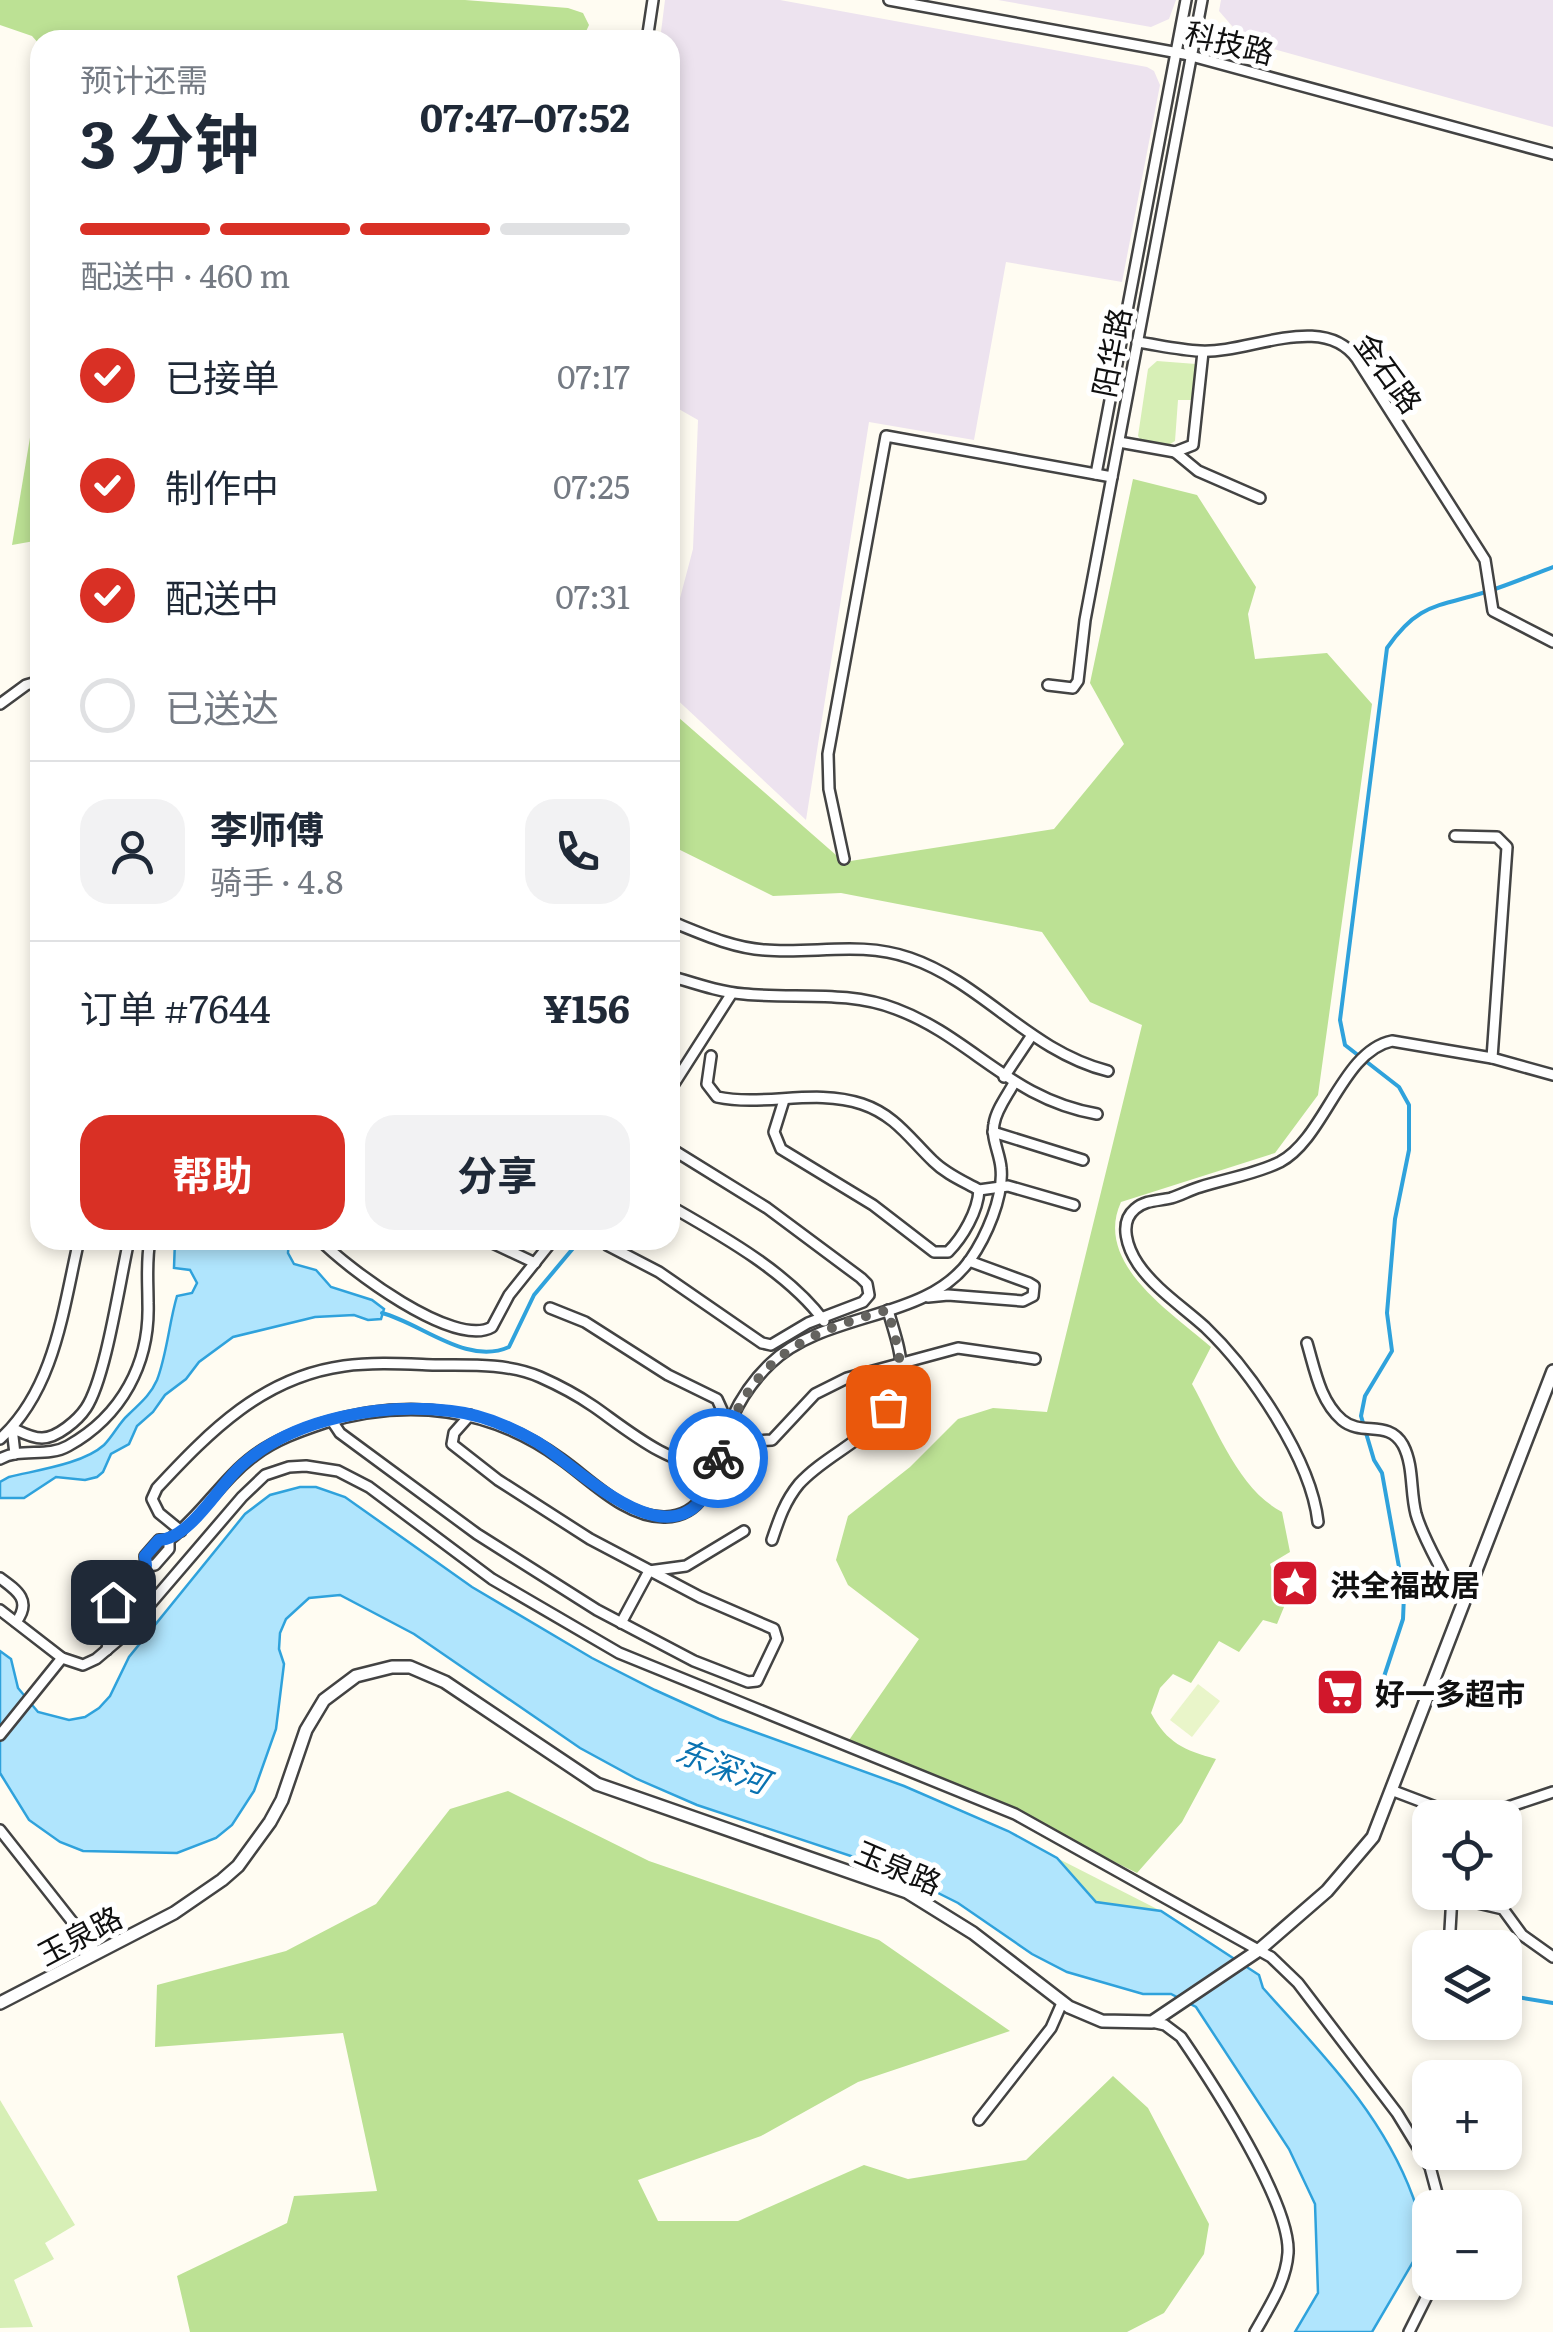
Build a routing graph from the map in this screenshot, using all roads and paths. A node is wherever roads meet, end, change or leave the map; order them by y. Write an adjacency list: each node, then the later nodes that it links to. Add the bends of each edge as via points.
1 (653, 0): 5 (street)
2 (889, 0): 6 (street, 科技路)
3 (1186, 0): 6 (street, 阳华路)
4 (1202, 0): 7 (street, 阳华路)
5 (649, 30)
6 (1176, 52): 7 (street, 科技路); 13 (street, 阳华路)
7 (1192, 56): 8 (street, 科技路); 9 (street, 阳华路)
8 (1553, 154)
9 (1137, 342): 10 (street, 金石路); 11 (street, 阳华路)
10 (1203, 352): 12 (street, via 1193,445); 16 (street, 金石路, via 1313,336 1350,348 1485,560 1493,611)
11 (1119, 442): 12 (street); 14 (street, 阳华路)
12 (1175, 452): 15 (street, via 1198,471)
13 (1096, 474): 14 (street); 21 (street, via 886,436 828,754)
14 (1112, 477): 18 (street, 阳华路, via 1078,681 1066,689)
15 (1260, 498)
16 (1553, 642)
17 (30, 685): 19 (street)
18 (1048, 685)
19 (0, 704)
20 (1455, 836): 27 (street, via 1498,838 1507,847)
21 (844, 860)
22 (680, 924): 25 (street, via 754,949 897,953 952,978)
23 (680, 979): 24 (street)
24 (732, 993): 28 (street); 31 (street, via 857,998 893,1008 930,1025)
25 (1032, 1035): 29 (street, via 1071,1060); 31 (street)
26 (712, 1056): 33 (street, via 707,1084 717,1097)
27 (1492, 1058): 30 (street); 69 (street, via 1392,1041 1377,1046 1291,1154 1130,1213 1128,1244 1142,1269 1227,1350 1266,1403 1312,1486)
28 (680, 1067)
29 (1108, 1071)
30 (1553, 1074)
31 (1004, 1077): 32 (street)
32 (1014, 1083): 34 (street); 35 (street)
33 (784, 1100): 39 (street, via 844,1099 883,1114 945,1171); 39 (street, via 774,1132 781,1149 934,1252 954,1246)
34 (1097, 1114)
35 (993, 1132): 37 (street); 38 (street)
36 (680, 1154): 54 (street, via 767,1208 867,1284 863,1302)
37 (1082, 1160)
38 (1000, 1186): 39 (street); 40 (street); 49 (street)
39 (979, 1190)
40 (1074, 1205)
41 (680, 1212): 54 (street, via 741,1249)
42 (77, 1250): 62 (street, via 51,1360)
43 (127, 1250): 62 (street, via 86,1408 48,1437)
44 (150, 1250): 65 (street, via 146,1346 121,1401 68,1446)
45 (331, 1250): 50 (street, via 383,1290 472,1332 492,1328)
46 (507, 1250): 50 (street)
47 (545, 1250): 50 (street)
48 (617, 1250): 54 (street, via 762,1343 781,1341)
49 (969, 1262): 51 (street); 51 (street, via 1029,1283 1033,1296)
50 (535, 1263)
51 (920, 1298): 53 (street)
52 (550, 1308): 67 (street, via 717,1400 722,1410)
53 (888, 1310): 55 (street); 58 (street)
54 (821, 1317): 55 (street)
55 (828, 1328): 68 (street, via 786,1350 755,1380 732,1417)
56 (1308, 1343): 74 (street, via 1326,1400 1342,1420 1359,1429 1386,1429 1406,1451 1416,1513)
57 (1035, 1358): 58 (street, via 958,1348)
58 (901, 1364): 64 (street, via 830,1385 772,1440); 72 (street, via 881,1420 800,1483)
59 (1553, 1370): 82 (street)
60 (470, 1415): 61 (street, via 397,1410); 68 (street, via 538,1442 622,1503 658,1516 699,1502); 73 (street, via 451,1439 457,1449 556,1518)
61 (332, 1421): 70 (street, via 260,1451); 78 (street, via 477,1534)
62 (12, 1428): 63 (street); 65 (street)
63 (0, 1439)
64 (755, 1441)
65 (15, 1454): 66 (street)
66 (0, 1460)
67 (706, 1461): 68 (street); 70 (street, via 691,1463 656,1448 580,1398 520,1370 344,1366 284,1382 207,1436 152,1498)
68 (715, 1470)
69 (1318, 1522)
70 (181, 1531): 79 (street, via 113,1602)
71 (744, 1531): 73 (street, via 686,1566)
72 (772, 1540)
73 (649, 1571): 78 (street); 78 (street, via 774,1628 777,1639 758,1680 694,1660)
74 (1445, 1577)
75 (0, 1578): 77 (street, via 24,1602)
76 (0, 1610): 77 (street)
77 (16, 1622): 80 (street)
78 (620, 1623)
79 (107, 1650): 80 (street, via 83,1665); 88 (street, via 265,1476 290,1467 338,1471 492,1579 604,1646 1016,1814)
80 (62, 1658): 81 (street)
81 (0, 1736)
82 (1391, 1790): 84 (street); 88 (street, via 1373,1837 1326,1891)
83 (1553, 1792): 85 (street)
84 (1414, 1800)
85 (1522, 1802)
86 (0, 1830): 89 (street)
87 (1504, 1910): 90 (street, via 1532,1944)
88 (1259, 1950): 93 (street); 95 (street, via 1298,1983 1397,2113 1430,2167)
89 (97, 1953): 91 (street, 玉泉路); 92 (street, 玉泉路, via 200,1898 238,1866 270,1822 324,1700 356,1676 392,1666 445,1682 598,1784 907,1892 973,1933)
90 (1553, 1957)
91 (0, 2003)
92 (1062, 2003): 93 (street, 玉泉路, via 1102,2021); 94 (street, via 1051,2028)
93 (1152, 2022): 97 (street, via 1173,2030 1188,2047 1281,2210 1285,2270)
94 (980, 2120)
95 (1436, 2190)
96 (1425, 2300): 98 (street)
97 (1255, 2332)
98 (1409, 2332)

